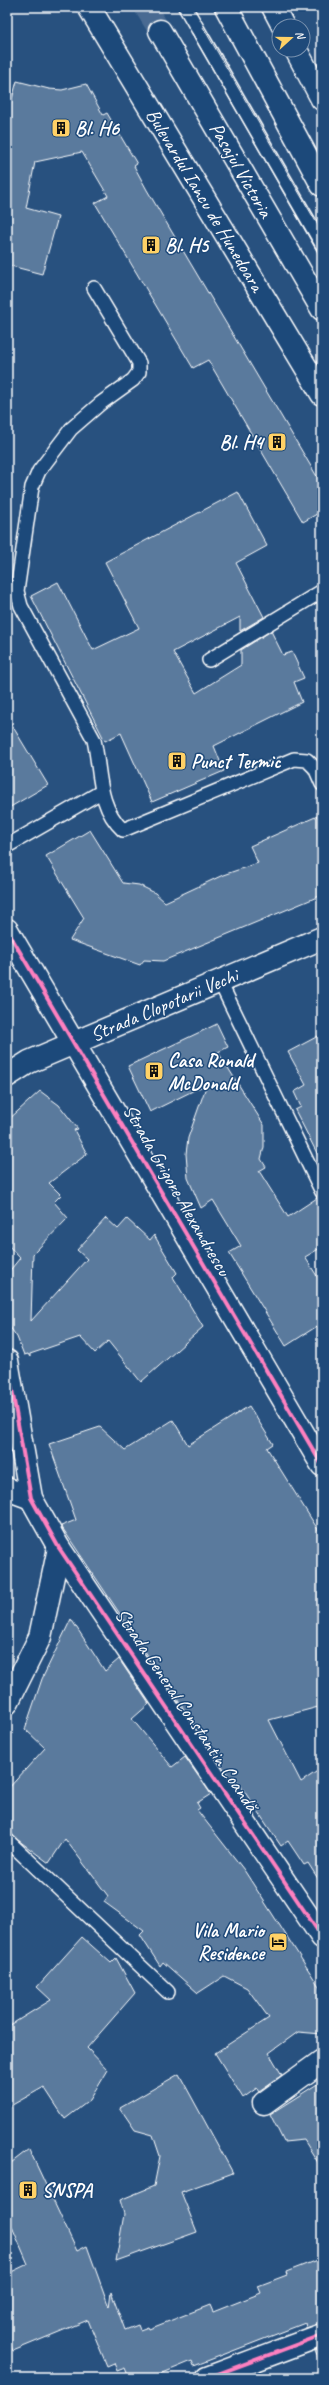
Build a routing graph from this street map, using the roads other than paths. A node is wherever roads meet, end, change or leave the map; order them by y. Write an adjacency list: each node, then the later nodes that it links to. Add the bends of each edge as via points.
1 (89, 7): 13 (street, Bulevardul Iancu de Hunedoara)
2 (185, 7): 10 (lane, Pasajul Victoria)
3 (226, 7): 9 (street)
4 (273, 7): 5 (street)
5 (279, 18)
6 (160, 31): 12 (street, Pasajul Victoria)
7 (300, 58): 8 (street)
8 (322, 99)
9 (322, 185)
10 (322, 244)
11 (94, 288): 17 (lane, via 139,363 139,372 133,380 100,403 71,429 39,471 32,487 17,591 21,606 94,740)
12 (322, 309)
13 (322, 394)
14 (322, 591): 15 (lane)
15 (210, 660)
16 (322, 784): 17 (lane, via 315,768 307,760 294,759 123,830 117,824)
17 (101, 792): 18 (lane)
18 (7, 846)
19 (7, 930): 22 (street, Strada Grigore Alexandrescu)
20 (322, 938): 21 (street, Strada Clopotarii Vechi)
21 (220, 982): 22 (street, Strada Clopotarii Vechi); 24 (lane)
22 (74, 1044): 23 (street, Strada Clopotarii Vechi, via 29,1062); 26 (street, Strada Grigore Alexandrescu)
23 (7, 1076)
24 (322, 1192)
25 (7, 1362): 28 (street)
26 (322, 1465)
27 (7, 1489): 28 (street)
28 (30, 1498): 29 (street, Strada General Constantin Coandă)
29 (59, 1548): 30 (street, via 40,1637); 32 (street, Strada General Constantin Coandă)
30 (7, 1703)
31 (7, 1840): 33 (lane)
32 (322, 1937)
33 (168, 1992)
34 (322, 2061): 35 (street)
35 (264, 2103)
36 (322, 2335): 37 (street)
37 (207, 2378)

